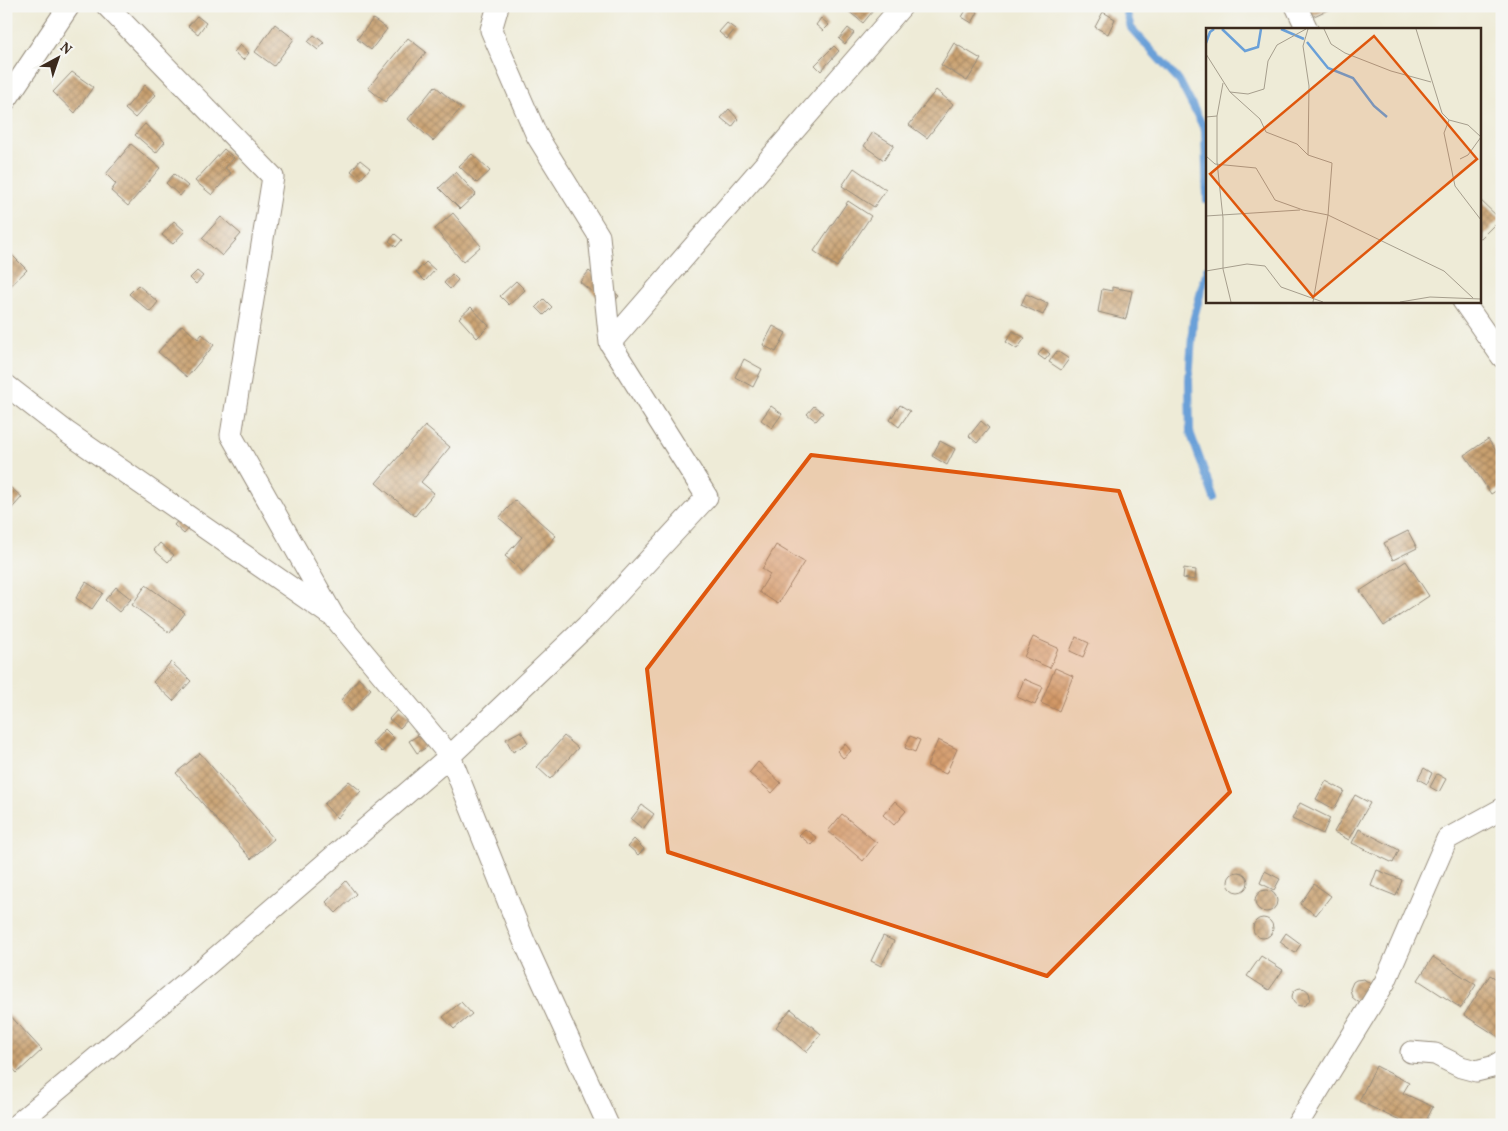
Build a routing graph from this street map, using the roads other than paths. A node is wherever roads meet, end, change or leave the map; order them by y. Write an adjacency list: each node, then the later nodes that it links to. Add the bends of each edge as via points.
1 (69, 6): 7 (street)
2 (107, 6): 12 (street, via 273,177 231,435)
3 (498, 6): 9 (street, via 491,30 537,136 599,236)
4 (902, 6): 9 (street)
5 (1296, 6): 6 (street)
6 (1307, 28)
7 (6, 100)
8 (1464, 302): 10 (street)
9 (610, 343): 13 (street, via 707,496 595,618)
10 (1502, 357)
11 (6, 385): 12 (street, via 68,433)
12 (334, 618): 13 (street)
13 (450, 756): 17 (street); 18 (street, via 524,941)
14 (1502, 809): 19 (street, via 1447,839 1385,982)
15 (1411, 1052): 16 (street, via 1435,1054 1476,1071)
16 (1502, 1061)
17 (16, 1125)
18 (608, 1125)
19 (1297, 1125)

